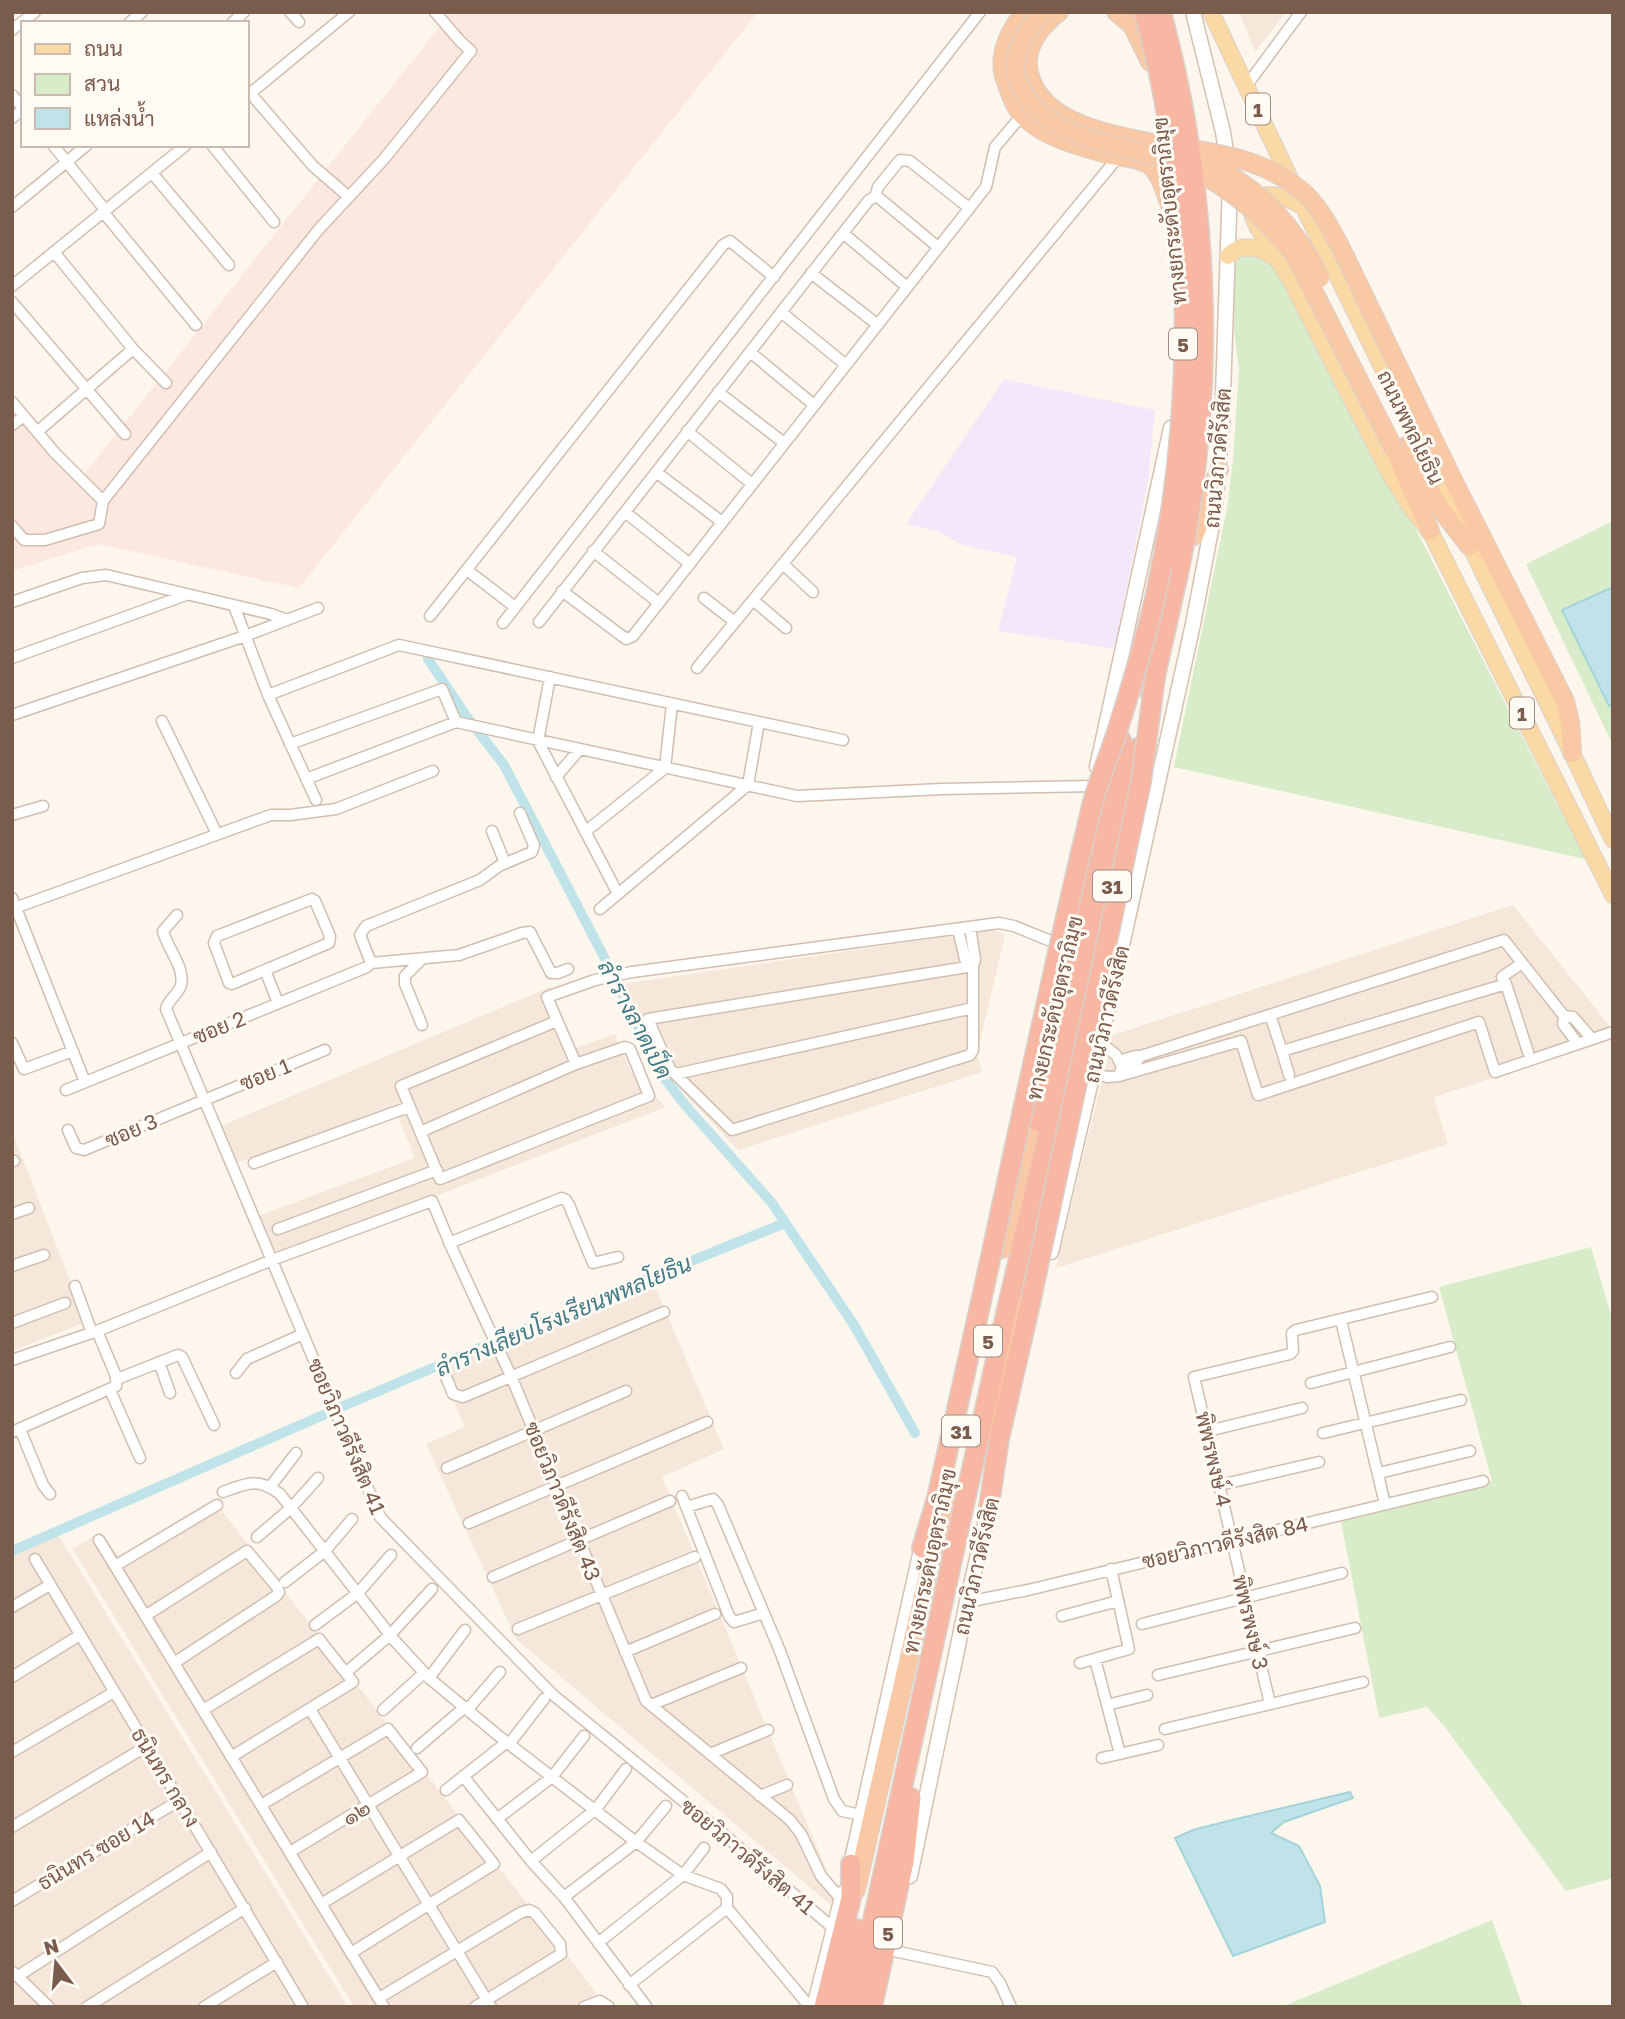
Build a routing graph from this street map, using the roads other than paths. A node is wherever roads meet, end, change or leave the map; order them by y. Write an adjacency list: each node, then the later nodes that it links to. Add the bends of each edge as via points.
1 (290, 12): 15 (street)
2 (349, 12): 18 (street)
3 (435, 12): 28 (street, via 471,51)
4 (980, 12): 43 (street)
5 (1026, 12): 19 (highway, via 1006,43 1002,68)
6 (1043, 12): 65 (highway, bridge, via 1024,36 1016,58 1016,77 1040,114 1084,137 1178,162 1240,198 1278,233 1296,257)
7 (1059, 12): 20 (highway, via 1042,27 1027,62 1041,96 1060,114 1089,128)
8 (1116, 12): 16 (highway, via 1132,26)
9 (1141, 12): 16 (highway); 99 (highway, ทางยกระดับอุตราภิมุข / 5, bridge, via 1157,63 1171,142 1180,221 1184,354 1175,485)
10 (1161, 12): 99 (highway, ทางยกระดับอุตราภิมุข / 5, bridge, via 1191,162 1202,292 1202,358 1198,444 1186,538)
11 (1171, 12): 74 (highway, ถนนวิภาวดีรังสิต / 31, via 1200,164 1211,302 1211,371)
12 (1193, 12): 39 (main road, ถนนวิภาวดีรังสิต / 31, via 1229,172)
13 (1301, 12): 17 (street)
14 (1214, 14): 17 (main road, ถนนพหลโยธิน / 1)
15 (299, 22)
16 (1150, 62): 32 (highway, 31)
17 (1247, 85): 30 (main road, ถนนพหลโยธิน / 1)
18 (248, 94): 28 (street, via 313,166)
19 (1023, 114): 25 (highway, via 1073,145); 33 (street, via 996,147 986,187)
20 (1162, 145): 65 (highway, bridge, via 1234,178 1275,210 1292,230); 111 (highway, bridge, via 1245,159 1305,193 1322,215 1564,701)
21 (54, 147): 26 (street)
22 (85, 147): 26 (street)
23 (184, 147): 27 (street)
24 (214, 147): 35 (street)
25 (1119, 156): 32 (highway, via 1147,164); 78 (street)
26 (66, 162): 31 (street); 34 (street)
27 (152, 173): 34 (street); 41 (street)
28 (349, 197): 69 (street)
29 (875, 197): 33 (street, via 878,187 905,159); 36 (street); 37 (street)
30 (1303, 206): 40 (main road, ถนนพหลโยธิน, via 1267,194 1253,201 1253,217); 75 (main road, ถนนพหลโยธิน / 1)
31 (12, 207)
32 (1171, 207): 60 (highway, 31, via 1175,341)
33 (969, 208): 37 (street)
34 (105, 212): 38 (street); 49 (street)
35 (274, 222)
36 (843, 233): 42 (street); 45 (street)
37 (938, 247): 45 (street)
38 (54, 252): 44 (street); 50 (street)
39 (1228, 256): 40 (main road, via 1250,247); 66 (main road, ถนนวิภาวดีรังสิต / 31)
40 (1278, 259): 73 (main road, ถนนพหลโยธิน / 1, via 1390,474)
41 (229, 265)
42 (811, 273): 47 (street); 48 (street)
43 (774, 277): 79 (street, via 730,241 723,245); 88 (street)
44 (12, 286)
45 (907, 287): 48 (street)
46 (12, 302): 54 (street)
47 (781, 312): 51 (street); 52 (street)
48 (878, 325): 52 (street)
49 (196, 326)
50 (133, 349): 53 (street); 54 (street)
51 (750, 352): 55 (street); 57 (street)
52 (846, 365): 57 (street)
53 (166, 383)
54 (85, 389): 62 (street); 63 (street)
55 (718, 392): 61 (street); 64 (street)
56 (12, 402): 58 (street)
57 (814, 405): 64 (street)
58 (24, 416): 59 (street); 62 (street)
59 (12, 425)
60 (1171, 428): 115 (main road, 31); 121 (highway, 31, via 1165,513)
61 (687, 431): 67 (street); 68 (street)
62 (37, 432): 69 (street)
63 (125, 434)
64 (784, 443): 68 (street)
65 (1400, 449): 73 (highway); 75 (highway)
66 (1219, 470): 74 (highway); 153 (main road, ถนนวิภาวดีรังสิต / 31, via 1195,611)
67 (656, 472): 70 (street); 71 (street)
68 (752, 484): 71 (street)
69 (103, 501): 72 (street, via 99,524 80,531 24,540)
70 (625, 512): 76 (street); 77 (street)
71 (722, 522): 77 (street)
72 (12, 526)
73 (1430, 531): 131 (main road, ถนนพหลโยธิน / 1)
74 (1194, 536): 305 (highway, ถนนวิภาวดีรังสิต / 31)
75 (1469, 546): 111 (main road, ถนนพหลโยธิน / 1)
76 (593, 551): 80 (street); 86 (street)
77 (690, 564): 86 (street)
78 (783, 564): 81 (street); 84 (street)
79 (467, 570): 88 (street); 90 (street)
80 (562, 591): 86 (street, via 626,639); 92 (street)
81 (813, 592)
82 (186, 595): 85 (street, via 93,575); 87 (street); 97 (street)
83 (704, 598): 93 (street)
84 (753, 600): 93 (street); 95 (street)
85 (12, 602)
86 (659, 603)
87 (234, 606): 91 (street); 96 (street)
88 (515, 607): 94 (street)
89 (318, 608): 91 (street)
90 (430, 616)
91 (286, 620): 96 (street)
92 (538, 622)
93 (736, 622): 98 (street)
94 (503, 623)
95 (786, 628)
96 (244, 636): 101 (street); 103 (street)
97 (12, 658)
98 (697, 668)
99 (1145, 676): 227 (highway, 5, bridge, via 1142,782 999,1439); 235 (highway, 5, bridge, via 1091,808 981,1306); 344 (highway, ทางยกระดับอุตราภิมุข / 5, bridge, via 1009,1304); 355 (highway, ทางยกระดับอุตราภิมุข / 5, bridge)
100 (550, 677): 101 (street, via 399,645); 102 (street); 108 (street)
101 (268, 695): 109 (street)
102 (672, 704): 106 (street); 112 (street)
103 (12, 715)
104 (162, 721): 127 (street)
105 (456, 722): 108 (street); 109 (street, via 443,689); 116 (street)
106 (759, 722): 107 (street); 117 (street)
107 (843, 740)
108 (538, 741): 110 (street); 114 (street)
109 (290, 744): 116 (street)
110 (579, 750): 112 (street); 114 (street)
111 (1572, 753): 120 (main road, ถนนพหลโยธิน / 1)
112 (665, 768): 117 (street); 126 (street)
113 (433, 771): 127 (street, via 335,809 271,815)
114 (556, 777): 126 (street)
115 (1095, 778): 117 (street, via 797,796); 121 (highway); 137 (main road, 31)
116 (306, 779): 118 (street)
117 (748, 785): 130 (street)
118 (316, 800)
119 (43, 806): 123 (street)
120 (1597, 806): 124 (main road); 128 (main road, ถนนพหลโยธิน / 1)
121 (1100, 812): 264 (highway, 31)
122 (520, 813): 129 (street, via 534,849)
123 (12, 815)
124 (1613, 816)
125 (492, 831): 129 (street)
126 (585, 832): 130 (street)
127 (218, 834): 132 (street)
128 (1613, 840)
129 (505, 863): 140 (street, via 480,880 366,926 360,935)
130 (618, 894): 133 (street)
131 (1613, 895)
132 (14, 905): 158 (street)
133 (600, 909)
134 (177, 915): 155 (street, ซอยวิภาวดีรังสิต 41, via 163,931 181,980 166,1009)
135 (970, 927): 136 (street); 137 (street, via 999,923); 141 (street)
136 (958, 929): 141 (street, via 965,960); 149 (street, via 615,976 547,997)
137 (1053, 942): 235 (main road, 31)
138 (421, 960): 140 (street, ซอย 2); 142 (street, ซอย 2, via 459,955 530,932 551,974); 150 (street, via 405,976 405,984)
139 (1522, 962): 144 (street, via 1502,976); 147 (street, via 1504,940); 148 (street)
140 (371, 963): 145 (street, ซอย 2)
141 (973, 966): 146 (street); 164 (street, via 648,1019)
142 (568, 969)
143 (265, 970): 143 (street, via 329,943 315,901 214,939 229,983); 145 (street)
144 (1506, 984): 159 (street); 160 (street)
145 (278, 1003): 155 (street, ซอย 2)
146 (973, 1009): 164 (street); 164 (street, via 970,1055 732,1130)
147 (1270, 1015): 159 (street); 162 (street, via 1135,1056)
148 (1564, 1016): 152 (street, via 1573,1017); 156 (street, via 1563,1024)
149 (557, 1021): 161 (street); 169 (street, via 401,1086)
150 (422, 1025)
151 (1613, 1032): 152 (street)
152 (1592, 1039): 156 (street)
153 (1100, 1042): 162 (street); 163 (main road, ถนนวิภาวดีรังสิต / 31)
154 (12, 1043): 158 (street, via 24,1069)
155 (179, 1044): 166 (street, ซอย 2); 168 (street, ซอยวิภาวดีรังสิต 41)
156 (1578, 1044): 162 (street, via 1495,1072 1479,1022 1258,1095 1241,1041)
157 (325, 1050): 168 (street, ซอย 1)
158 (73, 1051): 166 (street)
159 (1282, 1051): 165 (street)
160 (1528, 1052)
161 (576, 1064): 171 (street); 173 (street, via 630,1049 649,1096 440,1180)
162 (1120, 1068): 163 (street, via 1107,1077)
163 (1093, 1073): 227 (main road, ถนนวิภาวดีรังสิต / 31)
164 (676, 1074)
165 (1289, 1074)
166 (85, 1082): 167 (street, ซอย 2)
167 (66, 1090)
168 (205, 1099): 170 (street, ซอย 3, via 84,1150 76,1148); 180 (street, ซอยวิภาวดีรังสิต 41)
169 (409, 1107): 171 (street); 172 (street)
170 (68, 1130)
171 (420, 1132): 173 (street)
172 (254, 1163)
173 (436, 1170): 176 (street)
174 (29, 1208): 175 (street)
175 (12, 1214)
176 (278, 1230)
177 (449, 1242): 179 (street, via 562,1198 593,1264); 180 (street, ซอยวิภาวดีรังสิต 43, via 432,1201); 196 (street, ซอยวิภาวดีรังสิต 43)
178 (44, 1255): 181 (street)
179 (618, 1257)
180 (272, 1260): 188 (street); 189 (street, ซอยวิภาวดีรังสิต 41)
181 (12, 1266)
182 (75, 1286): 188 (street)
183 (1432, 1297): 186 (street)
184 (65, 1303): 187 (street)
185 (664, 1312): 196 (street)
186 (1341, 1320): 194 (street); 209 (street, พิพรพงษ์ 4, via 1296,1330 1290,1354 1195,1377)
187 (12, 1323)
188 (95, 1332): 191 (street); 197 (street)
189 (303, 1334): 195 (street, via 247,1359); 333 (street, ซอยวิภาวดีรังสิต 41, via 380,1517 552,1694)
190 (1450, 1347): 194 (street)
191 (12, 1360)
192 (159, 1362): 197 (street); 201 (street); 206 (street, via 182,1357)
193 (443, 1370): 196 (street, via 453,1394 463,1397)
194 (1354, 1371): 198 (street); 205 (street)
195 (236, 1373)
196 (511, 1376): 208 (street, ซอยวิภาวดีรังสิต 43)
197 (117, 1379): 199 (street)
198 (1311, 1383)
199 (110, 1390): 207 (street); 213 (street)
200 (626, 1391): 208 (street)
201 (170, 1393)
202 (1461, 1400): 205 (street)
203 (1302, 1408): 209 (street)
204 (708, 1422): 220 (street)
205 (1366, 1422): 210 (street); 216 (street)
206 (214, 1424)
207 (16, 1430): 223 (street)
208 (533, 1430): 215 (street); 220 (street, ซอยวิภาวดีรังสิต 43)
209 (1208, 1431): 219 (street, พิพรพงษ์ 4)
210 (1323, 1433)
211 (1470, 1451): 216 (street)
212 (296, 1453): 221 (street)
213 (140, 1458)
214 (1319, 1462): 219 (street)
215 (447, 1468)
216 (1379, 1473): 225 (street)
217 (318, 1478): 228 (street)
218 (1483, 1481): 225 (street, ซอยวิภาวดีรังสิต 84)
219 (1220, 1485): 234 (street, พิพรพงษ์ 4)
220 (557, 1486): 230 (street); 233 (street, ซอยวิภาวดีรังสิต 43)
221 (270, 1487): 222 (street, via 258,1482); 228 (street)
222 (223, 1492)
223 (50, 1494)
224 (670, 1502): 233 (street)
225 (1385, 1504): 234 (street, ซอยวิภาวดีรังสิต 84)
226 (217, 1505): 240 (street)
227 (989, 1506): 251 (main road, ถนนวิภาวดีรังสิต / 31)
228 (291, 1508): 231 (street); 236 (street)
229 (352, 1519): 236 (street)
230 (469, 1523)
231 (257, 1537)
232 (99, 1540): 240 (street)
233 (579, 1540): 243 (street); 248 (street, ซอยวิภาวดีรังสิต 43)
234 (1233, 1540): 241 (street, ซอยวิภาวดีรังสิต 84); 249 (street, พิพรพงษ์ 3)
235 (922, 1548): 280 (main road, 31)
236 (325, 1550): 244 (street); 247 (street)
237 (391, 1555): 247 (street)
238 (695, 1557): 248 (street)
239 (35, 1559): 245 (street, ธนินทร กลาง)
240 (115, 1566): 255 (street)
241 (1111, 1569): 250 (street); 251 (street, ซอยวิภาวดีรังสิต 84)
242 (1342, 1573): 249 (street)
243 (493, 1577)
244 (285, 1581)
245 (50, 1584): 252 (street); 262 (street, ธนินทร กลาง)
246 (432, 1589): 263 (street)
247 (358, 1593): 258 (street); 263 (street)
248 (602, 1596): 260 (street); 265 (street, ซอยวิภาวดีรังสิต 43)
249 (1245, 1597): 257 (street); 266 (street, พิพรพงษ์ 3)
250 (1118, 1601): 256 (street); 267 (street, via 1129,1649)
251 (967, 1602): 314 (main road, ถนนวิภาวดีรังสิต / 31)
252 (12, 1606)
253 (764, 1613): 253 (street, via 734,1622 729,1616 684,1501 715,1502); 313 (street, via 834,1799 842,1811)
254 (715, 1614): 265 (street)
255 (145, 1616): 268 (street); 268 (street, via 247,1551 277,1587 276,1596)
256 (1062, 1616)
257 (1142, 1623)
258 (315, 1625)
259 (1355, 1628): 266 (street)
260 (518, 1629)
261 (465, 1630): 273 (street)
262 (80, 1635): 275 (street); 277 (street, ธนินทร กลาง)
263 (390, 1635): 271 (street); 273 (street)
264 (912, 1639): 280 (highway); 354 (highway, 31)
265 (625, 1652): 282 (street, ซอยวิภาวดีรังสิต 43)
266 (1258, 1652): 274 (street); 281 (street, พิพรพงษ์ 3)
267 (1095, 1659): 269 (street); 283 (street)
268 (174, 1663): 286 (street)
269 (1080, 1663)
270 (741, 1668): 282 (street)
271 (350, 1669)
272 (500, 1672): 284 (street)
273 (427, 1675): 284 (street); 287 (street)
274 (1158, 1675)
275 (12, 1677)
276 (1363, 1682): 281 (street)
277 (114, 1692): 293 (street, ธนินทร กลาง); 295 (street)
278 (1147, 1695): 283 (street)
279 (544, 1699): 291 (street)
280 (886, 1702): 313 (main road, 31)
281 (1270, 1704): 288 (street)
282 (651, 1705): 296 (street, ซอยวิภาวดีรังสิต 43)
283 (1107, 1706): 297 (street)
284 (466, 1708): 291 (street); 294 (street)
285 (310, 1709): 286 (street, via 353,1682 319,1639); 298 (street); 299 (street)
286 (203, 1710): 298 (street)
287 (383, 1710)
288 (1165, 1729)
289 (768, 1730): 296 (street)
290 (584, 1735): 303 (street)
291 (508, 1743): 302 (street); 303 (street)
292 (1158, 1745): 297 (street)
293 (147, 1746): 308 (street, ธนินทร กลาง); 316 (street)
294 (417, 1748)
295 (12, 1752)
296 (710, 1754): 307 (street, ซอยวิภาวดีรังสิต 43)
297 (1120, 1754): 300 (street)
298 (232, 1757): 309 (street)
299 (339, 1757): 309 (street); 310 (street); 310 (street, ๑๒, via 388,1729 422,1772)
300 (1102, 1758)
301 (626, 1769): 312 (street)
302 (463, 1776): 306 (street); 315 (street)
303 (552, 1777): 312 (street); 315 (street)
304 (787, 1785): 307 (street)
305 (912, 1786): 323 (highway, 5); 344 (highway, ถนนวิภาวดีรังสิต / 31)
306 (446, 1790)
307 (760, 1796): 327 (street, ซอยวิภาวดีรังสิต 43, via 790,1820 821,1876)
308 (180, 1800): 319 (street, ธนินทร กลาง); 328 (street, ธนินทร ซอย 14)
309 (261, 1805): 320 (street)
310 (368, 1805): 320 (street, ๑๒); 321 (street)
311 (666, 1806): 317 (street)
312 (596, 1809): 317 (street); 322 (street)
313 (861, 1815): 324 (main road, 31)
314 (921, 1817): 323 (highway, 5); 336 (main road, ถนนวิภาวดีรังสิต / 31)
315 (497, 1819): 322 (street)
316 (12, 1827)
317 (636, 1842): 325 (street); 326 (street)
318 (704, 1848): 325 (street)
319 (212, 1852): 331 (street, ธนินทร กลาง); 339 (street)
320 (290, 1852): 329 (street)
321 (400, 1856): 329 (street); 330 (street); 330 (street, via 459,1820 494,1864)
322 (531, 1861): 326 (street)
323 (904, 1861): 344 (highway, 5)
324 (852, 1864): 327 (main road, 31); 353 (highway, 31, via 851,1899)
325 (683, 1875): 332 (street, via 721,1889); 334 (street)
326 (564, 1897): 334 (street)
327 (841, 1899): 333 (main road, 31)
328 (12, 1901)
329 (321, 1904): 337 (street)
330 (429, 1905): 335 (street); 337 (street)
331 (245, 1908): 338 (street, ธนินทร กลาง); 346 (street)
332 (727, 1908): 340 (street); 352 (street)
333 (833, 1928): 352 (main road, 31)
334 (598, 1943): 340 (street)
335 (457, 1950): 341 (street); 342 (street); 342 (street, via 530,1910 560,1944 561,1954)
336 (894, 1951): 344 (main road, ถนนวิภาวดีรังสิต / 31); 356 (street, via 992,1972)
337 (351, 1953): 341 (street)
338 (278, 1962): 347 (street); 348 (street, ธนินทร กลาง)
339 (15, 1973): 345 (street)
340 (629, 1985): 343 (street)
341 (381, 2002)
342 (489, 2003): 349 (street)
343 (646, 2006)
344 (869, 2006)
345 (49, 2007)
346 (87, 2007)
347 (204, 2007)
348 (303, 2007)
349 (475, 2007)
350 (584, 2007): 351 (street, via 600,2001)
351 (609, 2007)
352 (812, 2007)
353 (824, 2007)
354 (831, 2007)
355 (840, 2007)
356 (1011, 2007)

